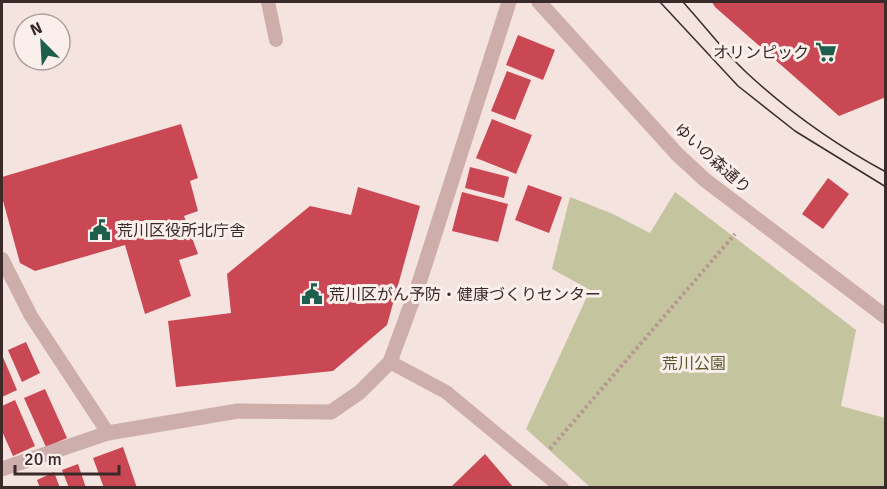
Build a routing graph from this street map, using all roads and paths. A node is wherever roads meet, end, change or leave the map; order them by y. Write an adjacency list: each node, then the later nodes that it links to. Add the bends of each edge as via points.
1 (268, 2): 4 (lane)
2 (509, 2): 8 (street)
3 (539, 2): 5 (street, ゆいの森通り, via 677,154)
4 (276, 40)
5 (751, 215): 7 (street, ゆいの森通り); 10 (path)
6 (2, 259): 9 (lane, via 32,316)
7 (885, 317)
8 (390, 362): 9 (street, via 360,393 331,412 238,411); 10 (lane, via 446,392)
9 (108, 433): 11 (street)
10 (536, 465): 12 (lane)
11 (2, 469)
12 (562, 488)

